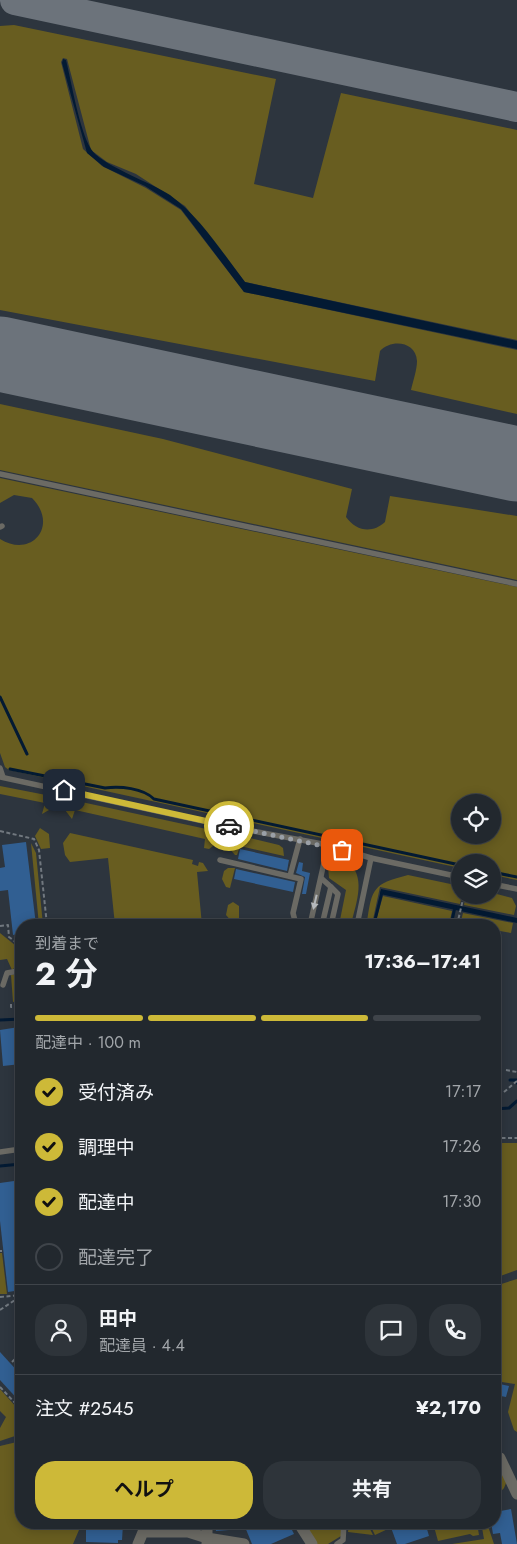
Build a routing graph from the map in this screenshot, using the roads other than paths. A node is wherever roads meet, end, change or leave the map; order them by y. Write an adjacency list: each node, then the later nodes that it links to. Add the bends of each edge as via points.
1 (0, 474): 2 (lane)
2 (517, 584)
3 (0, 768): 4 (lane)
4 (2, 777): 5 (lane)
5 (300, 839): 6 (lane); 10 (lane)
6 (328, 845): 7 (lane); 11 (lane)
7 (371, 858): 9 (lane); 19 (lane)
8 (220, 860): 10 (lane)
9 (451, 875)
10 (290, 876): 15 (lane, via 301,879)
11 (320, 878): 13 (lane); 16 (lane, one-way to 16)
12 (501, 886): 14 (lane)
13 (331, 887): 17 (lane); 18 (lane, via 338,894)
14 (517, 889)
15 (294, 919)
16 (311, 919)
17 (323, 919)
18 (332, 919)
19 (358, 919)
20 (15, 972): 21 (lane, via 7,973)
21 (3, 985)
22 (15, 1150): 23 (lane)
23 (0, 1152)
24 (501, 1460): 25 (street)
25 (517, 1494)
26 (302, 1529): 31 (street)
27 (344, 1529): 32 (lane, via 343,1540)
28 (207, 1541): 29 (street, via 188,1532 142,1532); 30 (street)
29 (138, 1544)
30 (244, 1544)
31 (312, 1544)
32 (337, 1544)

